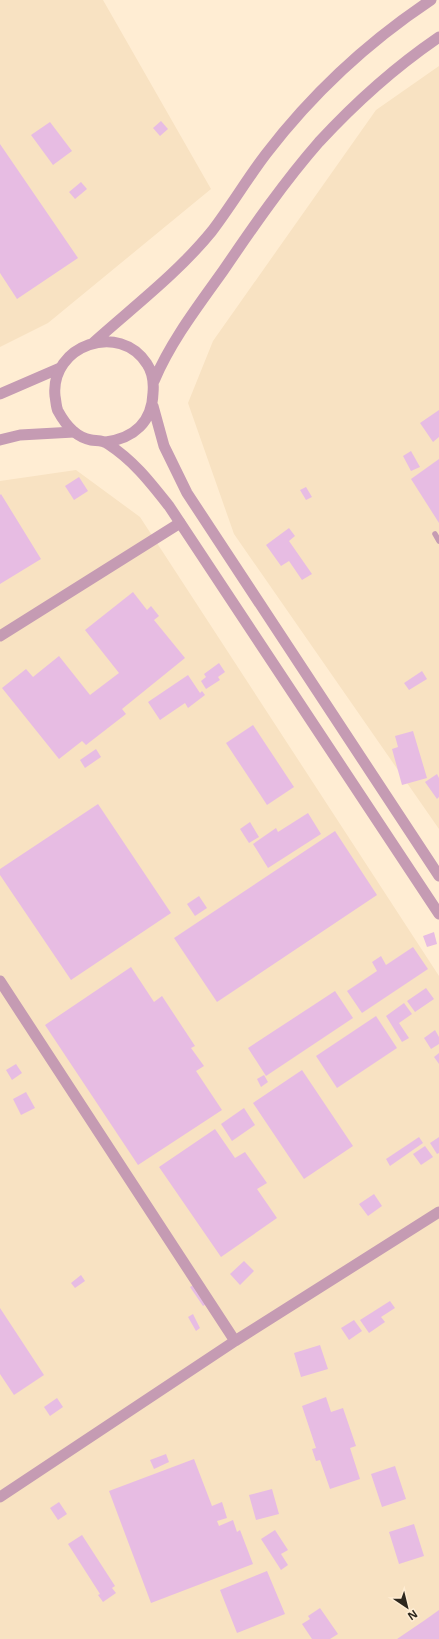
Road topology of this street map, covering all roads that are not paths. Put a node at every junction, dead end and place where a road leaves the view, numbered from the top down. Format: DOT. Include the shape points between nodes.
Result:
graph roads {
  1 [pos="431,0"];
  2 [pos="439,36"];
  3 [pos="94,343"];
  4 [pos="60,368"];
  5 [pos="154,381"];
  6 [pos="0,394"];
  7 [pos="153,406"];
  8 [pos="74,432"];
  9 [pos="0,440"];
  10 [pos="106,442"];
  11 [pos="180,522"];
  12 [pos="435,534"];
  13 [pos="439,541"];
  14 [pos="0,636"];
  15 [pos="439,876"];
  16 [pos="439,914"];
  17 [pos="0,981"];
  18 [pos="439,1212"];
  19 [pos="235,1342"];
  20 [pos="0,1497"];
  1 -- 3 [label="street" via="402,19 326,85 266,154 211,231 181,264"];
  2 -- 5 [label="street" via="382,80 319,142 184,326 165,356"];
  3 -- 4 [label="street" via="74,352"];
  3 -- 5 [label="street" via="100,341 123,345 147,364"];
  4 -- 6 [label="street"];
  4 -- 8 [label="street" via="54,386 57,409"];
  5 -- 7 [label="street"];
  7 -- 10 [label="street" via="147,418 135,431 118,440"];
  7 -- 15 [label="street" via="164,446 187,493"];
  8 -- 9 [label="street" via="20,435"];
  8 -- 10 [label="street" via="89,440"];
  10 -- 11 [label="street" via="134,463"];
  11 -- 14 [label="street"];
  11 -- 16 [label="street"];
  12 -- 13 [label="lane"];
  17 -- 19 [label="street"];
  18 -- 19 [label="street"];
  19 -- 20 [label="street"];
}
